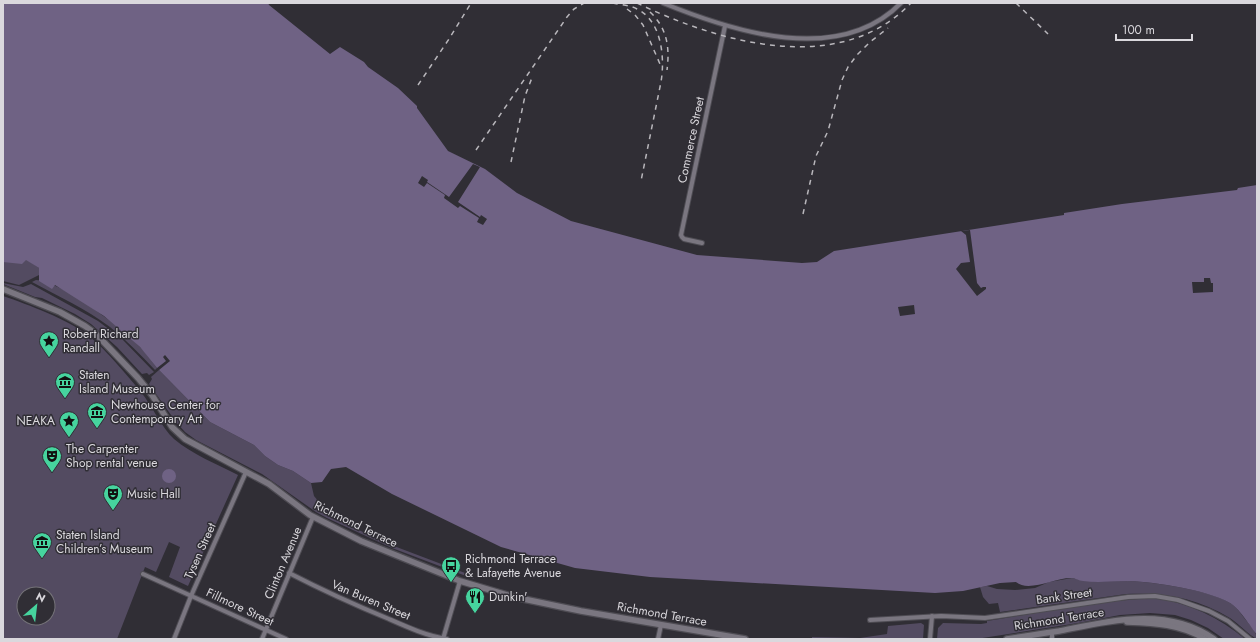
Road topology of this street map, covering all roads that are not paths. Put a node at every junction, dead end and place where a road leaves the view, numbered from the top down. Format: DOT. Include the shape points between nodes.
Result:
graph roads {
  1 [pos="664,3"];
  2 [pos="901,3"];
  3 [pos="725,26"];
  4 [pos="702,243"];
  5 [pos="3,289"];
  6 [pos="246,472"];
  7 [pos="313,517"];
  8 [pos="289,573"];
  9 [pos="143,574"];
  10 [pos="460,581"];
  11 [pos="191,596"];
  12 [pos="932,616"];
  13 [pos="870,620"];
  14 [pos="1114,622"];
  15 [pos="661,625"];
  16 [pos="265,630"];
  17 [pos="1052,632"];
  18 [pos="174,639"];
  19 [pos="262,639"];
  20 [pos="286,639"];
  21 [pos="444,639"];
  22 [pos="447,639"];
  23 [pos="658,639"];
  24 [pos="745,639"];
  25 [pos="930,639"];
  26 [pos="1007,639"];
  27 [pos="1052,639"];
  28 [pos="1205,639"];
  29 [pos="1214,639"];
  30 [pos="1250,639"];
  1 -- 3 [label="street"];
  2 -- 3 [label="street" via="875,23 832,37 797,38"];
  3 -- 4 [label="street, Commerce Street" via="681,235 684,239"];
  5 -- 6 [label="main road, Richmond Terrace" via="54,310 91,330 145,387 177,432 192,444"];
  6 -- 7 [label="main road, Richmond Terrace" via="272,487"];
  6 -- 11 [label="street, Tysen Street"];
  7 -- 8 [label="street, Clinton Avenue"];
  7 -- 10 [label="main road, Richmond Terrace" via="378,549"];
  8 -- 16 [label="street, Clinton Avenue"];
  8 -- 21 [label="street, Van Buren Street" via="338,598"];
  9 -- 11 [label="street, Fillmore Street"];
  10 -- 15 [label="main road, Richmond Terrace" via="518,598"];
  10 -- 21 [label="street"];
  11 -- 16 [label="street, Fillmore Street"];
  11 -- 18 [label="street, Tysen Street"];
  12 -- 13 [label="street, Bank Street"];
  12 -- 25 [label="street"];
  12 -- 30 [label="street, Bank Street" via="985,618 1128,597 1155,596 1178,600 1209,611 1228,621"];
  14 -- 17 [label="main road, Richmond Terrace"];
  14 -- 28 [label="main road, Richmond Terrace" via="1169,625 1188,630"];
  14 -- 29 [label="main road, Richmond Terrace" via="1142,618 1171,621 1193,628"];
  15 -- 23 [label="street"];
  15 -- 24 [label="main road, Richmond Terrace"];
  16 -- 19 [label="street, Clinton Avenue"];
  16 -- 20 [label="street, Fillmore Street"];
  17 -- 26 [label="main road, Richmond Terrace"];
  17 -- 27 [label="street"];
  21 -- 22 [label="street, Van Buren Street"];
}
